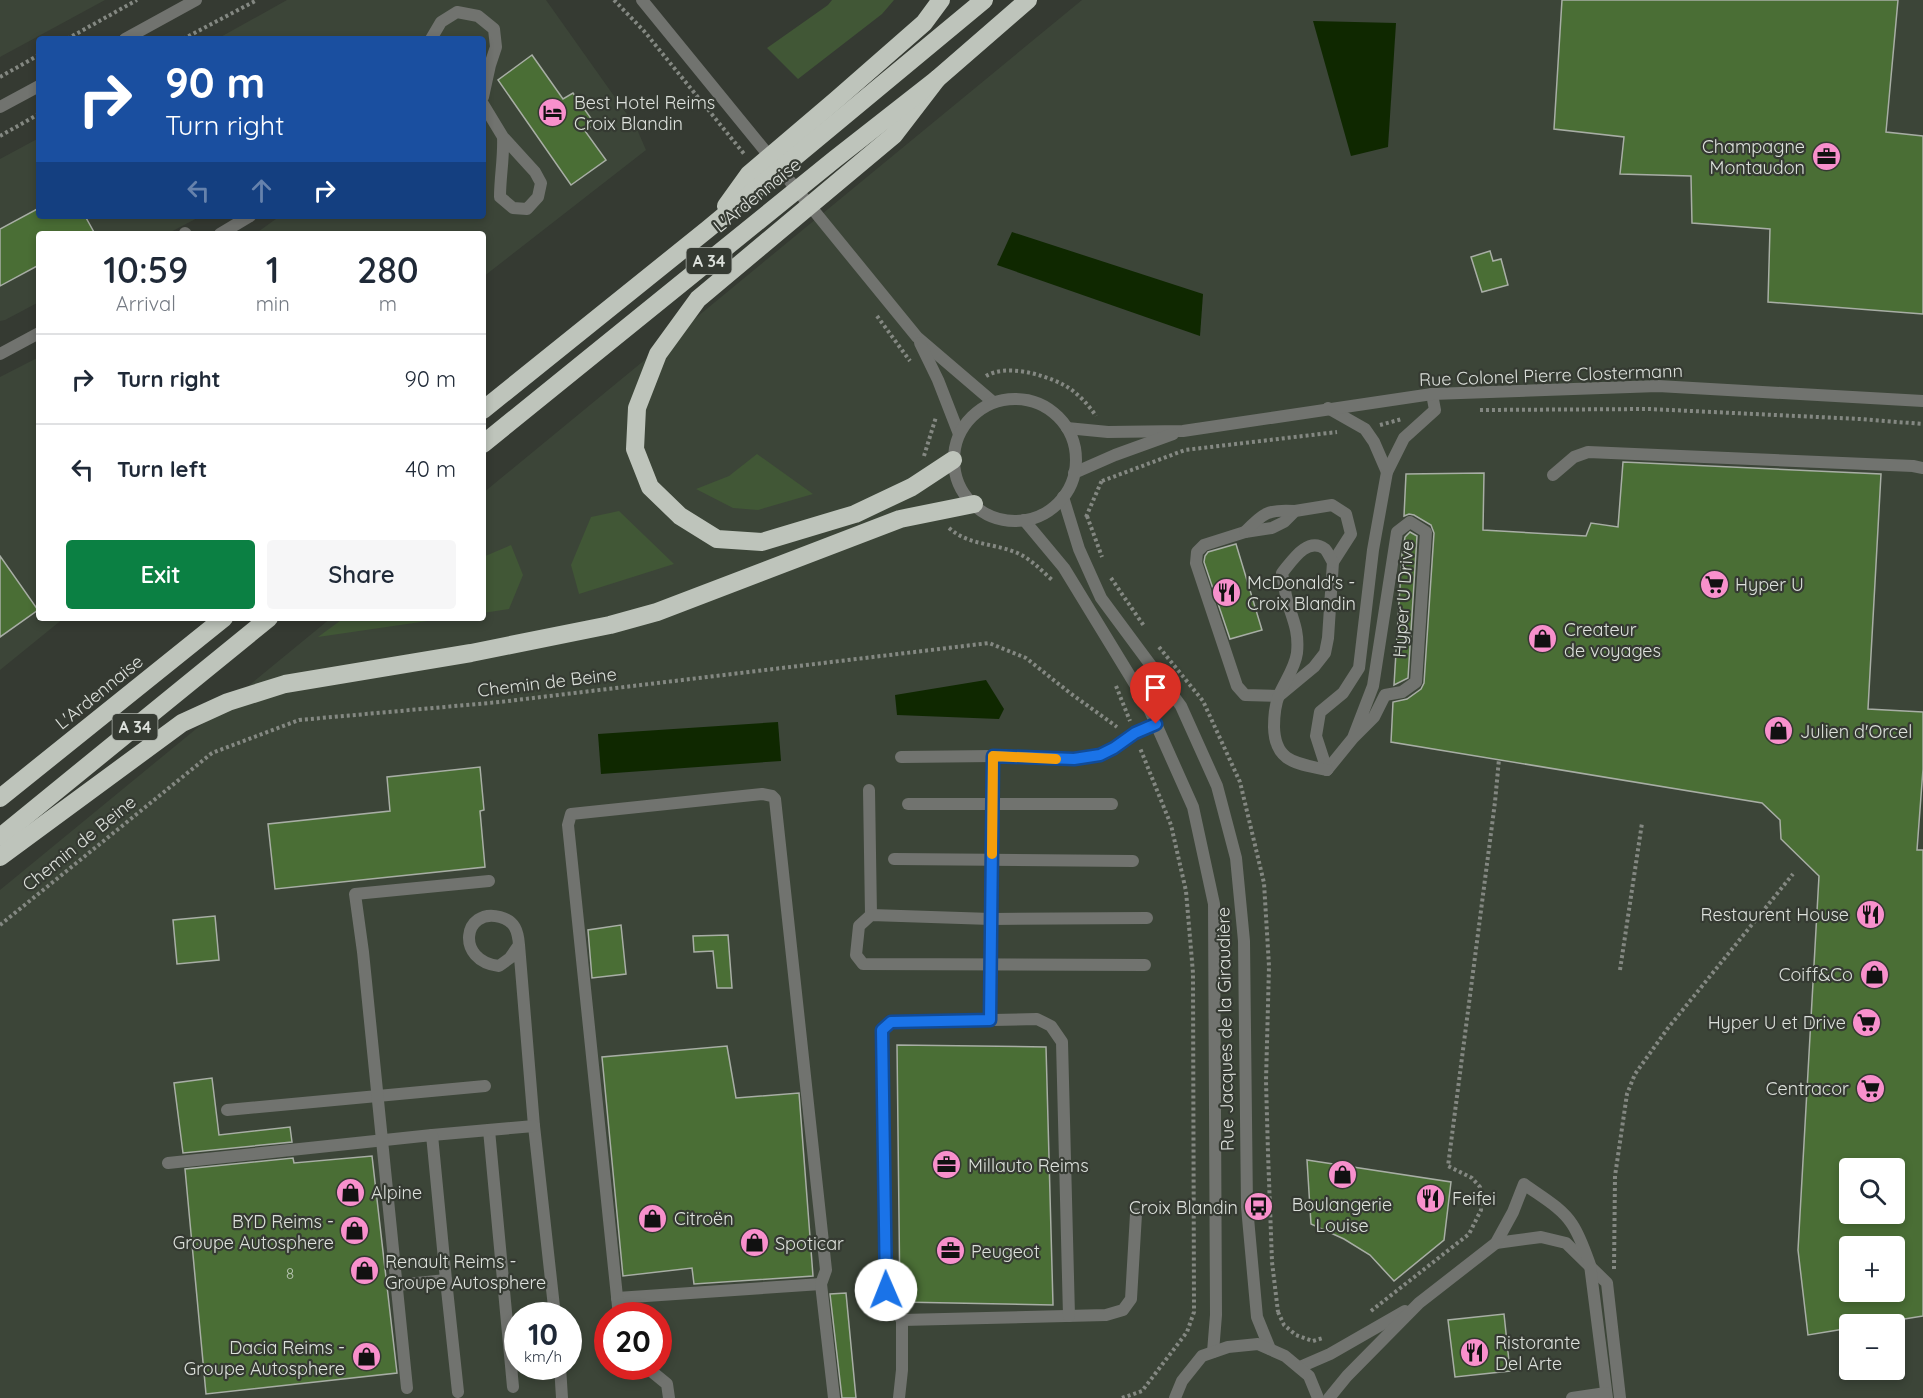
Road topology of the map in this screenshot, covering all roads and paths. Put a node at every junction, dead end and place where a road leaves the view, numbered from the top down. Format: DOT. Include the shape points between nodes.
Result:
graph roads {
  1 [pos="137,0"];
  2 [pos="196,0"];
  3 [pos="257,0"];
  4 [pos="614,0"];
  5 [pos="941,0"];
  6 [pos="984,0"];
  7 [pos="1028,0"];
  8 [pos="643,1"];
  9 [pos="72,36"];
  10 [pos="130,36"];
  11 [pos="189,36"];
  12 [pos="433,36"];
  13 [pos="36,57"];
  14 [pos="0,76"];
  15 [pos="938,79"];
  16 [pos="486,83"];
  17 [pos="36,88"];
  18 [pos="0,107"];
  19 [pos="486,109"];
  20 [pos="36,116"];
  21 [pos="716,120"];
  22 [pos="0,136"];
  23 [pos="503,137"];
  24 [pos="245,219"];
  25 [pos="708,229"];
  26 [pos="225,231"];
  27 [pos="36,335"];
  28 [pos="917,337"];
  29 [pos="0,354"];
  30 [pos="972,384"];
  31 [pos="1432,394"];
  32 [pos="1923,400"];
  33 [pos="993,402"];
  34 [pos="486,408"];
  35 [pos="1328,408"];
  36 [pos="1471,410"];
  37 [pos="1405,418"];
  38 [pos="1923,424"];
  39 [pos="1067,428"];
  40 [pos="1365,429"];
  41 [pos="1183,431"];
  42 [pos="1108,432"];
  43 [pos="959,434"];
  44 [pos="486,442"];
  45 [pos="1105,459"];
  46 [pos="953,460"];
  47 [pos="1923,468"];
  48 [pos="1387,472"];
  49 [pos="1074,473"];
  50 [pos="1553,475"];
  51 [pos="1102,481"];
  52 [pos="1063,497"];
  53 [pos="974,504"];
  54 [pos="1024,520"];
  55 [pos="1074,531"];
  56 [pos="1050,551"];
  57 [pos="1033,561"];
  58 [pos="1333,562"];
  59 [pos="220,621"];
  60 [pos="265,621"];
  61 [pos="1279,696"];
  62 [pos="1156,724"];
  63 [pos="1135,733"];
  64 [pos="1353,738"];
  65 [pos="993,756"];
  66 [pos="901,757"];
  67 [pos="1499,759"];
  68 [pos="1327,770"];
  69 [pos="869,790"];
  70 [pos="0,798"];
  71 [pos="908,804"];
  72 [pos="992,804"];
  73 [pos="1112,804"];
  74 [pos="1642,823"];
  75 [pos="0,837"];
  76 [pos="0,857"];
  77 [pos="894,860"];
  78 [pos="992,860"];
  79 [pos="1133,861"];
  80 [pos="1793,874"];
  81 [pos="489,881"];
  82 [pos="871,915"];
  83 [pos="1147,918"];
  84 [pos="991,919"];
  85 [pos="0,925"];
  86 [pos="519,945"];
  87 [pos="991,965"];
  88 [pos="1145,965"];
  89 [pos="1620,970"];
  90 [pos="990,1020"];
  91 [pos="485,1086"];
  92 [pos="377,1095"];
  93 [pos="227,1110"];
  94 [pos="534,1126"];
  95 [pos="489,1130"];
  96 [pos="432,1135"];
  97 [pos="382,1140"];
  98 [pos="168,1163"];
  99 [pos="1136,1214"];
  100 [pos="1496,1243"];
  101 [pos="1590,1265"];
  102 [pos="446,1280"];
  103 [pos="1615,1280"];
  104 [pos="821,1284"];
  105 [pos="397,1285"];
  106 [pos="617,1298"];
  107 [pos="553,1302"];
  108 [pos="617,1302"];
  109 [pos="1419,1303"];
  110 [pos="1194,1311"];
  111 [pos="1368,1313"];
  112 [pos="1216,1315"];
  113 [pos="1069,1316"];
  114 [pos="1257,1317"];
  115 [pos="902,1320"];
  116 [pos="1332,1335"];
  117 [pos="1324,1338"];
  118 [pos="1270,1350"];
  119 [pos="1213,1352"];
  120 [pos="1330,1354"];
  121 [pos="1300,1367"];
  122 [pos="561,1380"];
  123 [pos="662,1380"];
  124 [pos="513,1387"];
  125 [pos="407,1388"];
  126 [pos="1142,1391"];
  127 [pos="459,1392"];
  128 [pos="1176,1395"];
  129 [pos="1607,1395"];
  130 [pos="562,1398"];
  131 [pos="669,1398"];
  132 [pos="834,1398"];
  133 [pos="899,1398"];
  134 [pos="1143,1398"];
  135 [pos="1166,1398"];
  136 [pos="1318,1398"];
  137 [pos="1329,1398"];
  138 [pos="1572,1398"];
  139 [pos="1620,1398"];
  1 -- 9 [label="path"];
  2 -- 10 [label="street"];
  3 -- 11 [label="path"];
  4 -- 21 [label="path"];
  5 -- 25 [label="highway" via="924,23 749,174"];
  6 -- 25 [label="highway, L'Ardennaise / A 34"];
  7 -- 15 [label="highway, L'Ardennaise / A 34"];
  8 -- 28 [label="street"];
  12 -- 16 [label="street" via="441,22 457,12 478,16 494,29 496,47"];
  13 -- 14 [label="path"];
  15 -- 44 [label="highway, L'Ardennaise / A 34"];
  15 -- 46 [label="highway" via="894,135 698,299 658,354 637,408 635,449 650,487 680,516 717,538 762,542 855,514 912,487"];
  17 -- 18 [label="street"];
  19 -- 23 [label="street"];
  20 -- 22 [label="path"];
  23 -- 23 [label="street" via="500,197 513,208 527,209 538,196 541,183"];
  24 -- 26 [label="street"];
  25 -- 34 [label="highway, L'Ardennaise / A 34"];
  27 -- 29 [label="street"];
  28 -- 30 [label="street"];
  28 -- 43 [label="street"];
  30 -- 33 [label="street"];
  30 -- 42 [label="path" via="989,373 1010,369 1064,384 1087,404"];
  31 -- 32 [label="street, Rue Colonel Pierre Clostermann" via="1658,386"];
  31 -- 35 [label="street, Rue Colonel Pierre Clostermann"];
  31 -- 48 [label="street" via="1435,410 1404,438"];
  33 -- 39 [label="street" via="1016,397 1040,404 1061,418"];
  33 -- 43 [label="street" via="971,414"];
  35 -- 40 [label="street"];
  35 -- 41 [label="street, Rue Colonel Pierre Clostermann"];
  36 -- 38 [label="path" via="1649,408"];
  37 -- 40 [label="path"];
  39 -- 42 [label="street, Rue Colonel Pierre Clostermann"];
  39 -- 49 [label="street" via="1077,461"];
  40 -- 48 [label="street"];
  40 -- 51 [label="path" via="1185,450"];
  41 -- 42 [label="street, Rue Colonel Pierre Clostermann"];
  41 -- 45 [label="street, Rue Colonel Pierre Clostermann"];
  43 -- 46 [label="street"];
  45 -- 49 [label="street, Rue Colonel Pierre Clostermann"];
  45 -- 51 [label="path"];
  46 -- 53 [label="street" via="957,482"];
  47 -- 50 [label="street" via="1588,452 1574,457"];
  48 -- 68 [label="street" via="1359,668 1343,693 1320,712 1317,736"];
  49 -- 52 [label="street"];
  51 -- 55 [label="path" via="1087,516"];
  52 -- 54 [label="street" via="1056,508"];
  52 -- 55 [label="street, Rue Jacques de la Giraudière"];
  53 -- 54 [label="street" via="990,516 1013,522"];
  53 -- 76 [label="highway" via="900,519 657,612 610,626 285,684 228,702 182,723"];
  54 -- 56 [label="street, Rue Jacques de la Giraudière"];
  55 -- 114 [label="street, Rue Jacques de la Giraudière" via="1101,598 1181,706 1217,786 1236,858 1244,941 1246,1207"];
  56 -- 57 [label="path"];
  56 -- 62 [label="street, Rue Jacques de la Giraudière" via="1064,568"];
  58 -- 61 [label="street" via="1325,653"];
  58 -- 61 [label="street" via="1325,550 1313,546 1300,551 1282,573 1297,627 1297,652"];
  58 -- 61 [label="street" via="1352,534 1346,514 1332,505 1295,511 1272,528 1204,545 1197,552 1196,563 1237,686 1245,695"];
  59 -- 70 [label="highway, L'Ardennaise / A 34"];
  60 -- 75 [label="highway, A 34"];
  61 -- 68 [label="street" via="1274,718 1275,742 1283,756"];
  62 -- 63 [label="street"];
  62 -- 112 [label="street, Rue Jacques de la Giraudière" via="1193,807 1214,904"];
  63 -- 65 [label="street" via="1100,755 1074,759"];
  63 -- 85 [label="path, Chemin de Beine" via="1116,726 1026,658 990,643 500,702 299,720 212,753"];
  64 -- 64 [label="street, Hyper U Drive" via="1374,717 1385,695 1402,692 1416,682 1426,532 1410,522 1397,532 1373,686"];
  64 -- 68 [label="street"];
  65 -- 66 [label="street"];
  65 -- 72 [label="street"];
  67 -- 111 [label="path" via="1448,1166 1472,1178 1480,1187 1481,1210 1469,1234"];
  69 -- 82 [label="street"];
  71 -- 72 [label="street"];
  72 -- 73 [label="street"];
  72 -- 78 [label="street"];
  74 -- 89 [label="path"];
  77 -- 78 [label="street"];
  78 -- 79 [label="street"];
  78 -- 84 [label="street"];
  80 -- 103 [label="path" via="1635,1074 1627,1094 1616,1176"];
  81 -- 92 [label="street" via="355,894"];
  82 -- 84 [label="street"];
  82 -- 87 [label="street" via="859,926 856,955 863,964"];
  83 -- 84 [label="street"];
  84 -- 87 [label="street"];
  86 -- 86 [label="street" via="518,931 506,919 492,915 480,917 468,938 474,955 488,965 499,966"];
  86 -- 94 [label="street"];
  87 -- 88 [label="street"];
  87 -- 90 [label="street"];
  90 -- 113 [label="street" via="1037,1019 1052,1026 1062,1042"];
  90 -- 115 [label="street" via="891,1022 882,1030 886,1290"];
  91 -- 92 [label="street"];
  92 -- 93 [label="street"];
  92 -- 97 [label="street"];
  94 -- 95 [label="street"];
  94 -- 107 [label="street"];
  95 -- 96 [label="street"];
  95 -- 124 [label="street"];
  96 -- 97 [label="street"];
  96 -- 102 [label="street"];
  97 -- 98 [label="street"];
  97 -- 105 [label="street"];
  99 -- 113 [label="street" via="1131,1299 1124,1310 1106,1315"];
  100 -- 101 [label="street" via="1541,1237 1566,1243"];
  100 -- 101 [label="street" via="1524,1184 1560,1210 1572,1224"];
  100 -- 109 [label="street"];
  101 -- 129 [label="street"];
  101 -- 139 [label="street" via="1607,1283"];
  102 -- 105 [label="street"];
  102 -- 127 [label="street"];
  104 -- 106 [label="street"];
  104 -- 106 [label="street" via="826,1270 775,799 762,794 572,814 568,825"];
  104 -- 132 [label="street"];
  105 -- 125 [label="street"];
  106 -- 108 [label="street"];
  109 -- 120 [label="street"];
  109 -- 137 [label="street"];
  110 -- 112 [label="path"];
  112 -- 119 [label="street, Rue Jacques de la Giraudière"];
  113 -- 115 [label="street"];
  114 -- 117 [label="path" via="1278,1312 1296,1335 1313,1341"];
  114 -- 118 [label="street, Rue Jacques de la Giraudière"];
  115 -- 133 [label="street"];
  116 -- 117 [label="path"];
  117 -- 120 [label="path"];
  118 -- 119 [label="street" via="1258,1344"];
  118 -- 121 [label="street"];
  119 -- 128 [label="street" via="1202,1356"];
  120 -- 121 [label="street"];
  121 -- 136 [label="street" via="1309,1376"];
  122 -- 130 [label="street"];
  123 -- 131 [label="street" via="667,1384"];
  126 -- 134 [label="path"];
  128 -- 135 [label="street"];
  129 -- 138 [label="street"];
}
